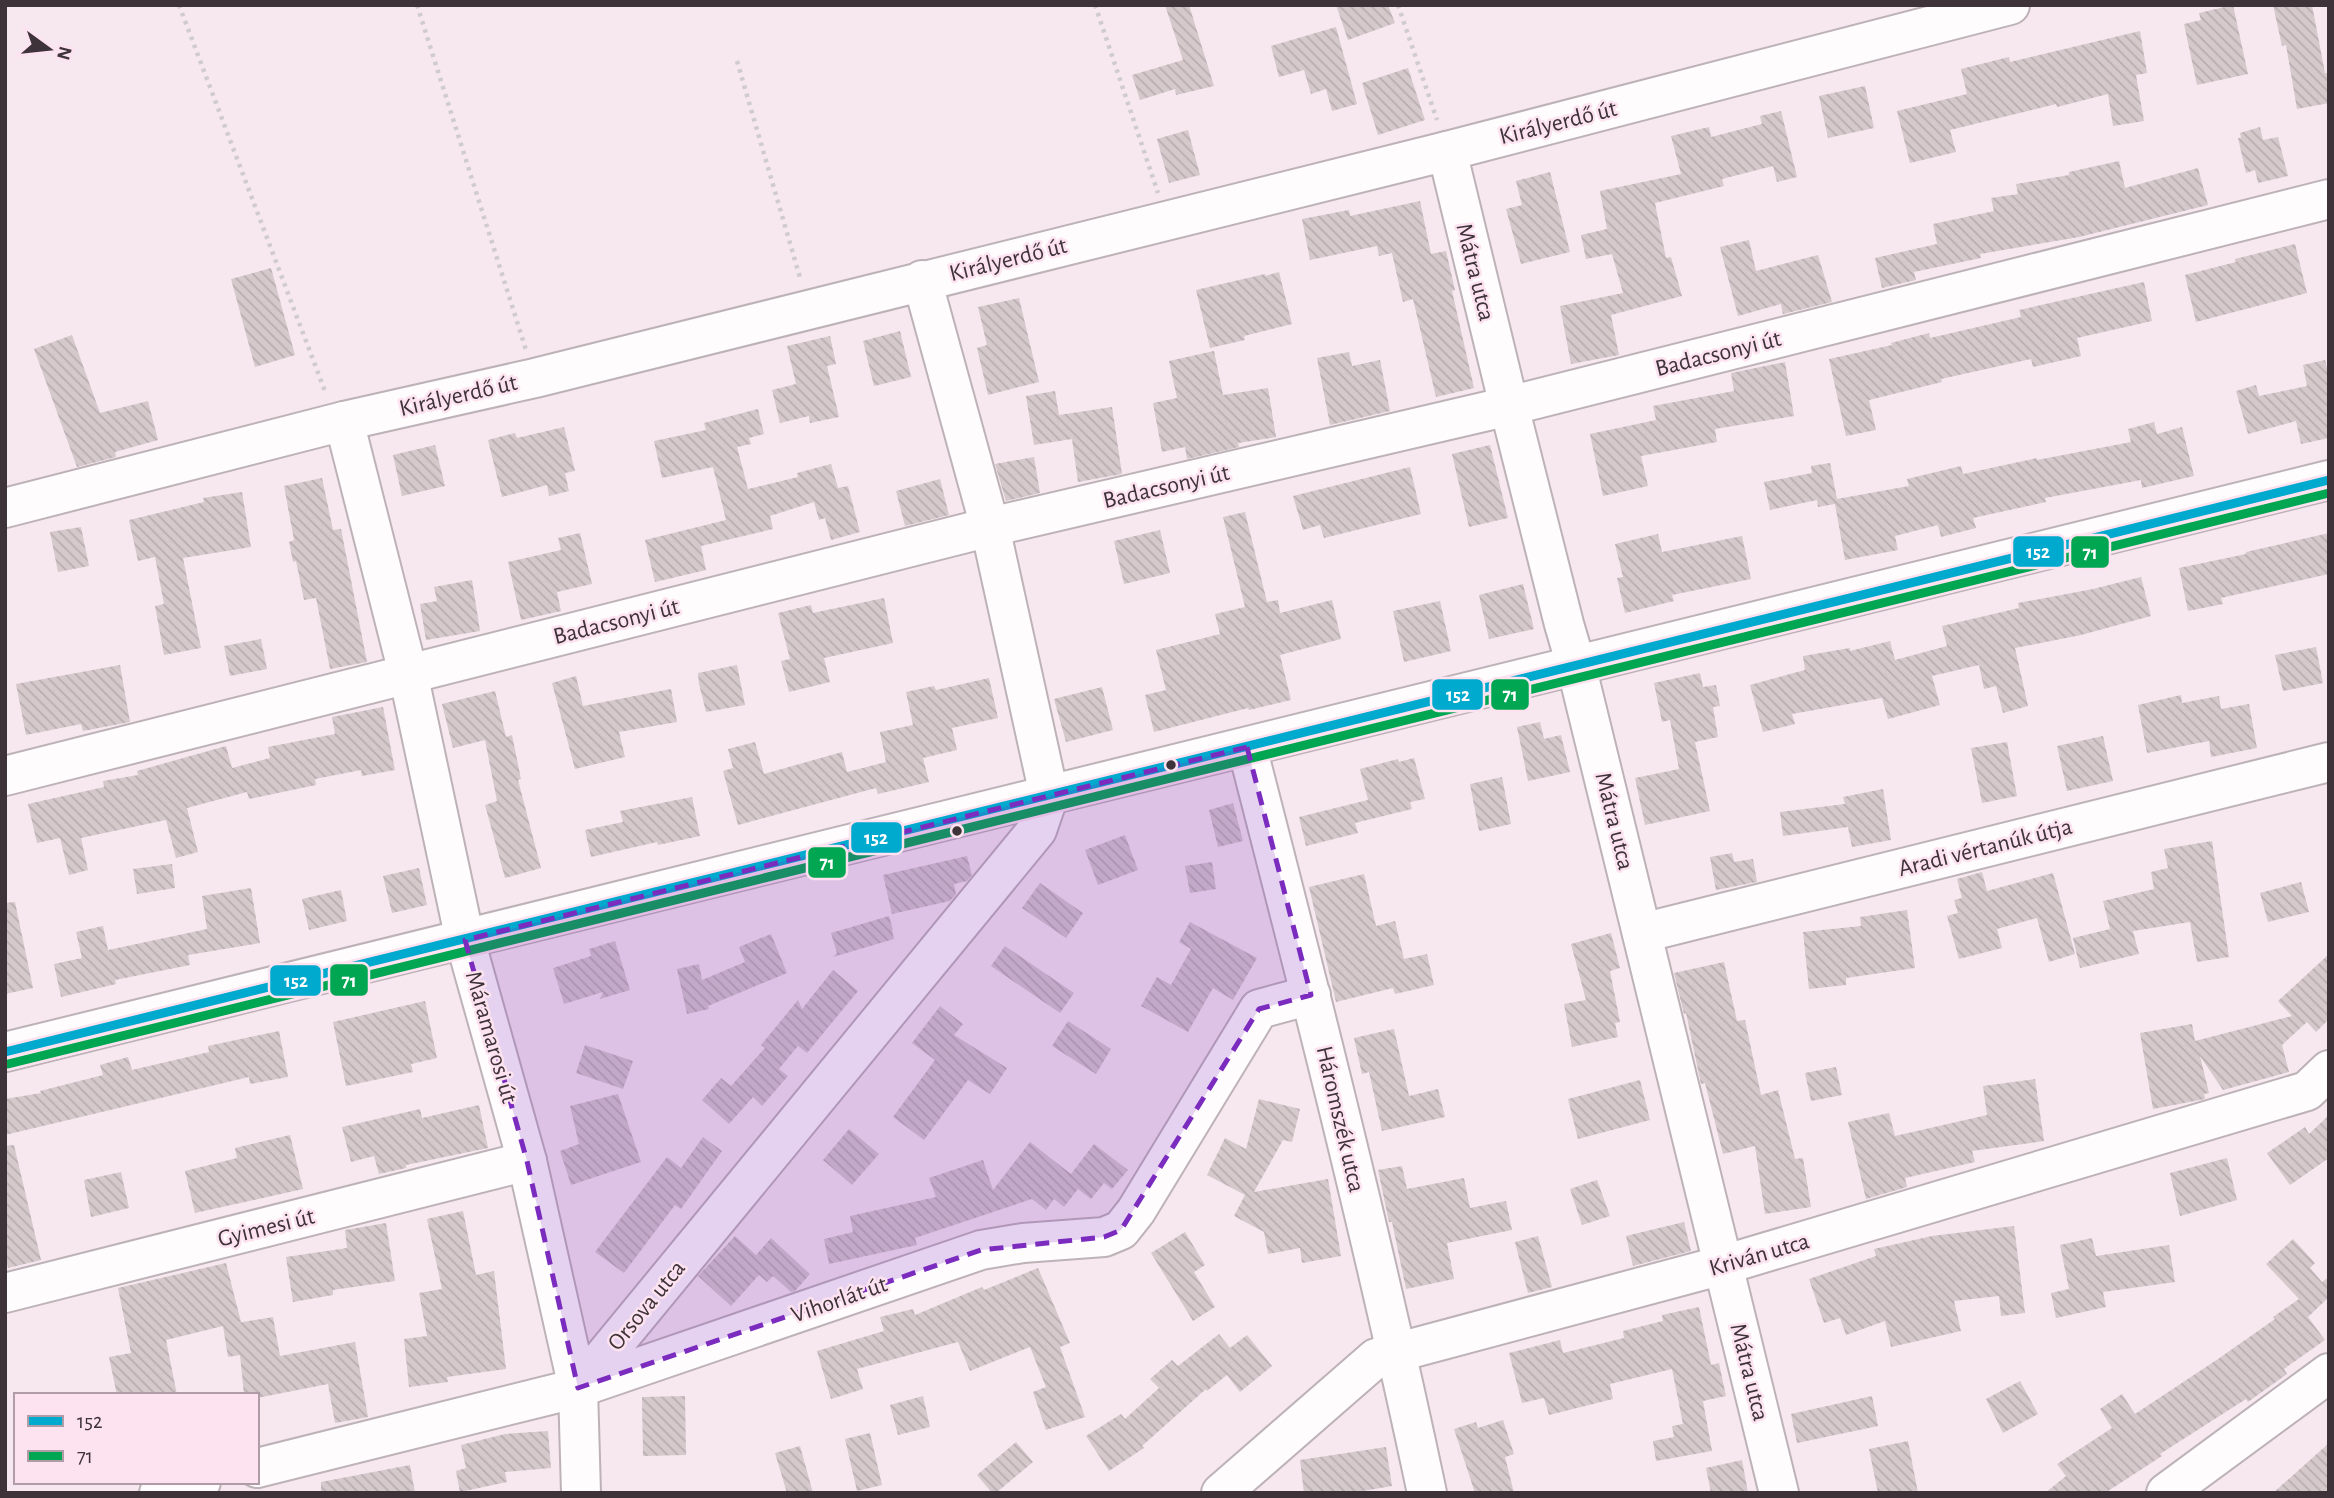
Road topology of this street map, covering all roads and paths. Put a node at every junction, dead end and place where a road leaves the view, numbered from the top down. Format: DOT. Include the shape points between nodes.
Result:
graph roads {
  1 [pos="179,5"];
  2 [pos="417,5"];
  3 [pos="1095,5"];
  4 [pos="1398,5"];
  5 [pos="2010,5"];
  6 [pos="737,61"];
  7 [pos="1447,151"];
  8 [pos="2329,199"];
  9 [pos="1166,220"];
  10 [pos="922,280"];
  11 [pos="809,309"];
  12 [pos="535,378"];
  13 [pos="1509,406"];
  14 [pos="344,421"];
  15 [pos="2329,480"];
  16 [pos="5,508"];
  17 [pos="990,527"];
  18 [pos="1576,665"];
  19 [pos="408,673"];
  20 [pos="1247,747"];
  21 [pos="2329,762"];
  22 [pos="5,776"];
  23 [pos="1049,795"];
  24 [pos="1642,933"];
  25 [pos="465,940"];
  26 [pos="1311,995"];
  27 [pos="5,1052"];
  28 [pos="2329,1070"];
  29 [pos="527,1161"];
  30 [pos="1723,1265"];
  31 [pos="5,1293"];
  32 [pos="1397,1351"];
  33 [pos="2329,1373"];
  34 [pos="578,1388"];
  35 [pos="259,1468"];
  36 [pos="193,1484"];
  37 [pos="159,1493"];
  38 [pos="581,1493"];
  39 [pos="1220,1493"];
  40 [pos="1427,1493"];
  41 [pos="1779,1493"];
  42 [pos="2166,1493"];
  1 -- 14 [label="path" via="322,389"];
  2 -- 12 [label="path"];
  3 -- 9 [label="path"];
  4 -- 7 [label="path"];
  5 -- 7 [label="street, Királyerdő út"];
  6 -- 11 [label="path"];
  7 -- 9 [label="street, Királyerdő út"];
  7 -- 13 [label="street, Mátra utca"];
  8 -- 13 [label="street, Badacsonyi út"];
  9 -- 10 [label="street, Királyerdő út"];
  10 -- 11 [label="street, Királyerdő út"];
  10 -- 17 [label="street"];
  11 -- 12 [label="street, Királyerdő út"];
  12 -- 14 [label="street, Királyerdő út"];
  13 -- 17 [label="street, Badacsonyi út"];
  13 -- 18 [label="street, Mátra utca"];
  14 -- 16 [label="street, Királyerdő út"];
  14 -- 19 [label="street, Máramarosi út"];
  15 -- 18 [label="street"];
  17 -- 19 [label="street, Badacsonyi út"];
  17 -- 23 [label="street"];
  18 -- 20 [label="street"];
  18 -- 24 [label="street, Mátra utca"];
  19 -- 22 [label="street, Badacsonyi út"];
  19 -- 25 [label="street, Máramarosi út"];
  20 -- 23 [label="street"];
  20 -- 26 [label="street, Háromszék utca"];
  21 -- 24 [label="street, Aradi vértanúk útja"];
  23 -- 25 [label="street"];
  23 -- 34 [label="street, Orsova utca" via="1037,830"];
  24 -- 30 [label="street, Mátra utca"];
  25 -- 27 [label="street"];
  25 -- 29 [label="street, Máramarosi út"];
  26 -- 32 [label="street, Háromszék utca"];
  26 -- 34 [label="street, Vihorlát út" via="1259,1009 1121,1230 1104,1237 981,1250"];
  28 -- 30 [label="street, Kriván utca" via="2307,1091"];
  29 -- 31 [label="street, Gyimesi út"];
  29 -- 34 [label="street, Máramarosi út"];
  30 -- 32 [label="street, Kriván utca"];
  30 -- 41 [label="street, Mátra utca"];
  32 -- 39 [label="street, Kriván utca" via="1376,1358"];
  32 -- 40 [label="street, Háromszék utca"];
  33 -- 42 [label="street"];
  34 -- 35 [label="street, Vihorlát út"];
  34 -- 38 [label="street, Máramarosi út"];
  36 -- 37 [label="street"];
}
